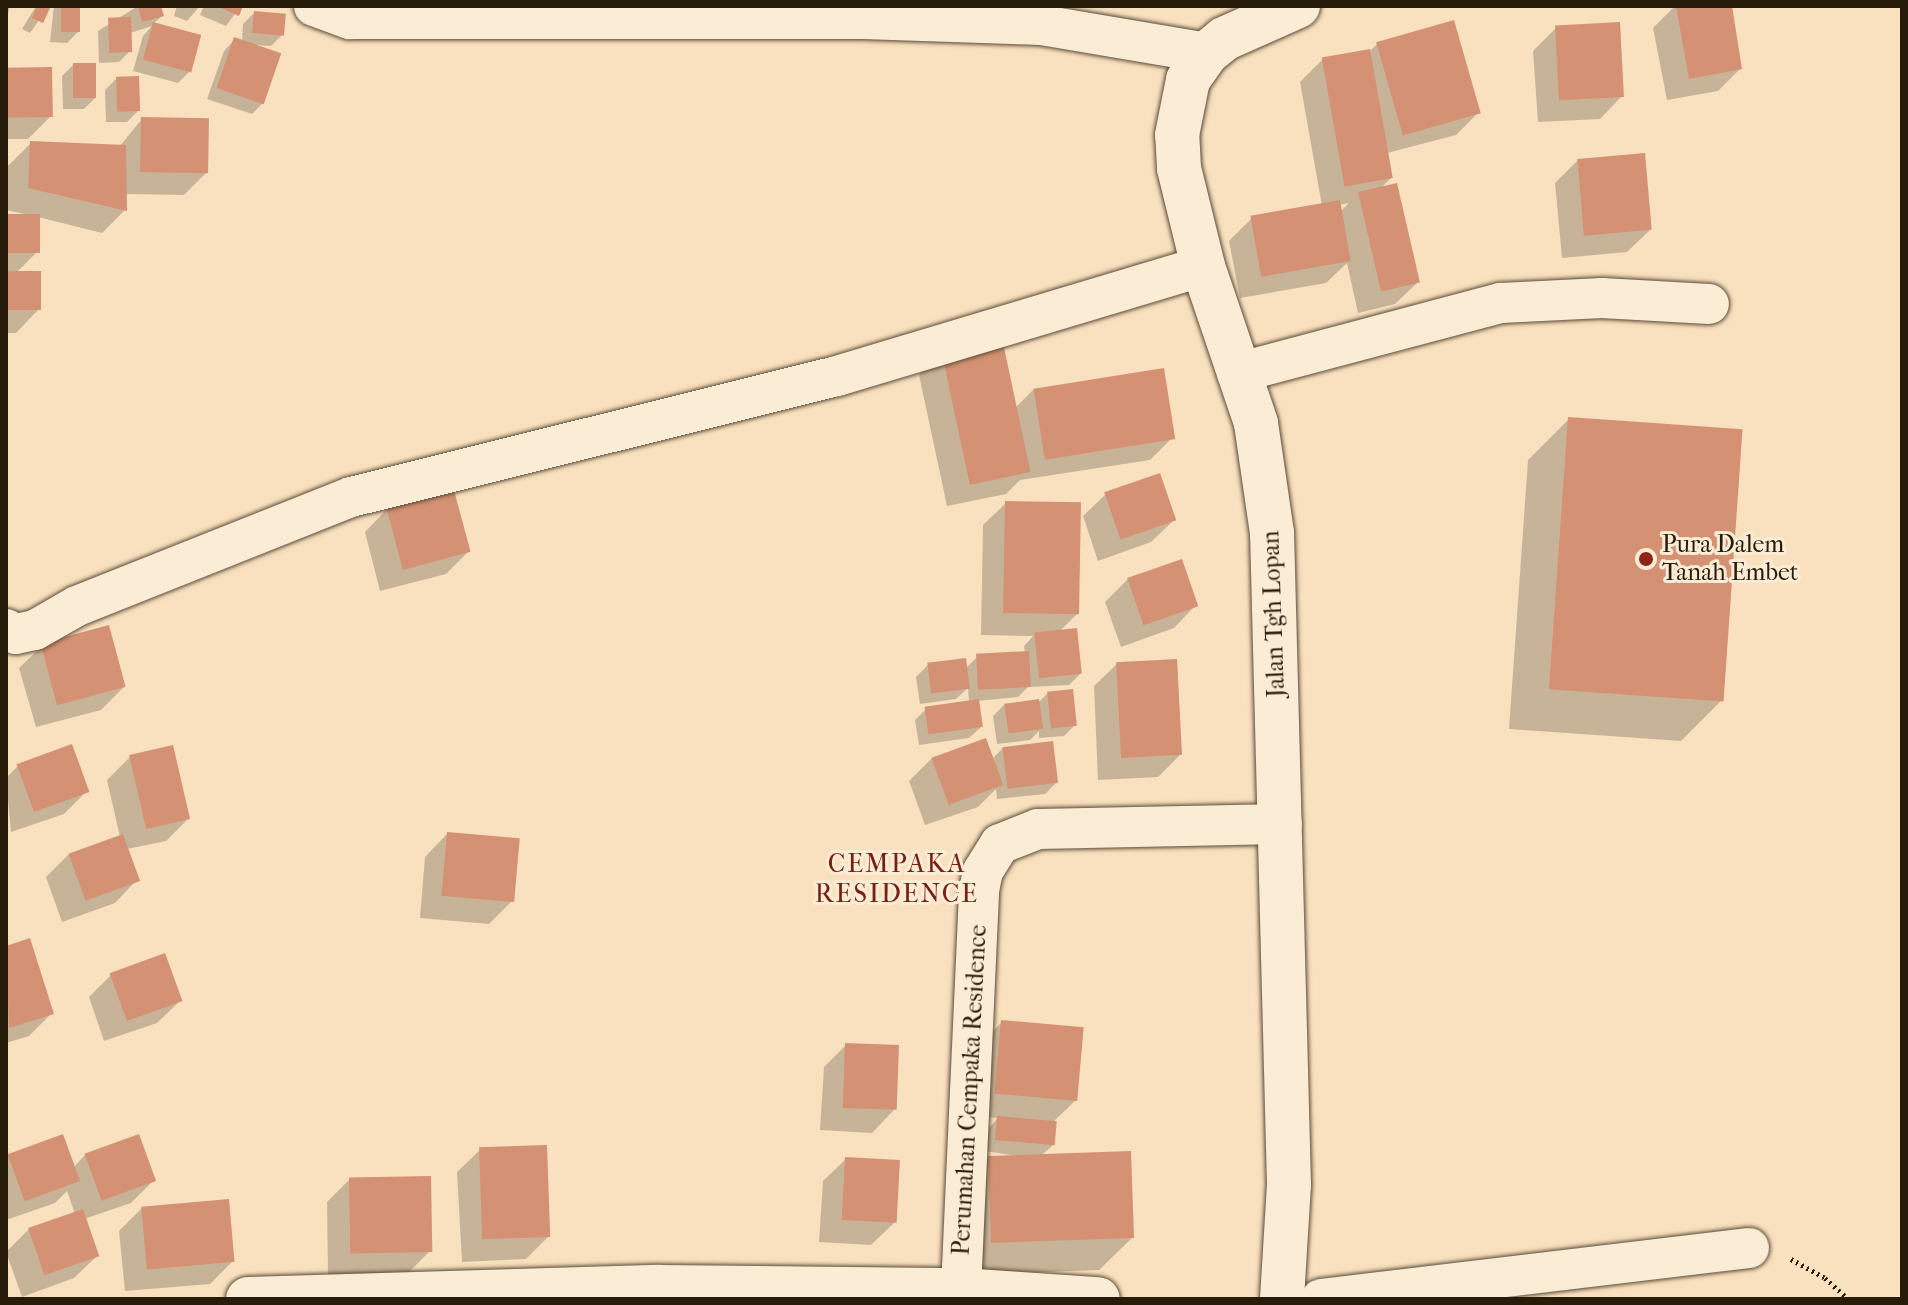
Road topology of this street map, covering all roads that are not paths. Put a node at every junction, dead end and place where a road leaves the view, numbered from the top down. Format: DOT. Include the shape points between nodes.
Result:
graph roads {
  1 [pos="314,6"];
  2 [pos="1298,6"];
  3 [pos="403,12"];
  4 [pos="1207,53"];
  5 [pos="1203,266"];
  6 [pos="1709,304"];
  7 [pos="1237,373"];
  8 [pos="6,629"];
  9 [pos="1282,824"];
  10 [pos="1749,1248"];
  11 [pos="961,1290"];
  12 [pos="248,1299"];
  13 [pos="1098,1299"];
  14 [pos="1282,1299"];
  15 [pos="1321,1299"];
  1 -- 3 [label="street" via="350,19"];
  2 -- 4 [label="street, Jalan Tgh Lopan" via="1224,39"];
  3 -- 4 [label="street" via="1042,25"];
  4 -- 5 [label="street, Jalan Tgh Lopan" via="1188,80 1177,135 1179,168"];
  5 -- 7 [label="street, Jalan Tgh Lopan"];
  5 -- 8 [label="street" via="837,376 351,497 77,606 35,630 16,634"];
  6 -- 7 [label="street" via="1602,298 1501,303"];
  7 -- 9 [label="street, Jalan Tgh Lopan" via="1256,423 1272,533"];
  9 -- 11 [label="street, Perumahan Cempaka Residence" via="1038,829 1000,844 983,871 979,891"];
  9 -- 14 [label="street, Jalan Tgh Lopan" via="1289,1185"];
  10 -- 15 [label="street"];
  11 -- 12 [label="street" via="477,1288"];
  11 -- 13 [label="street"];
}
